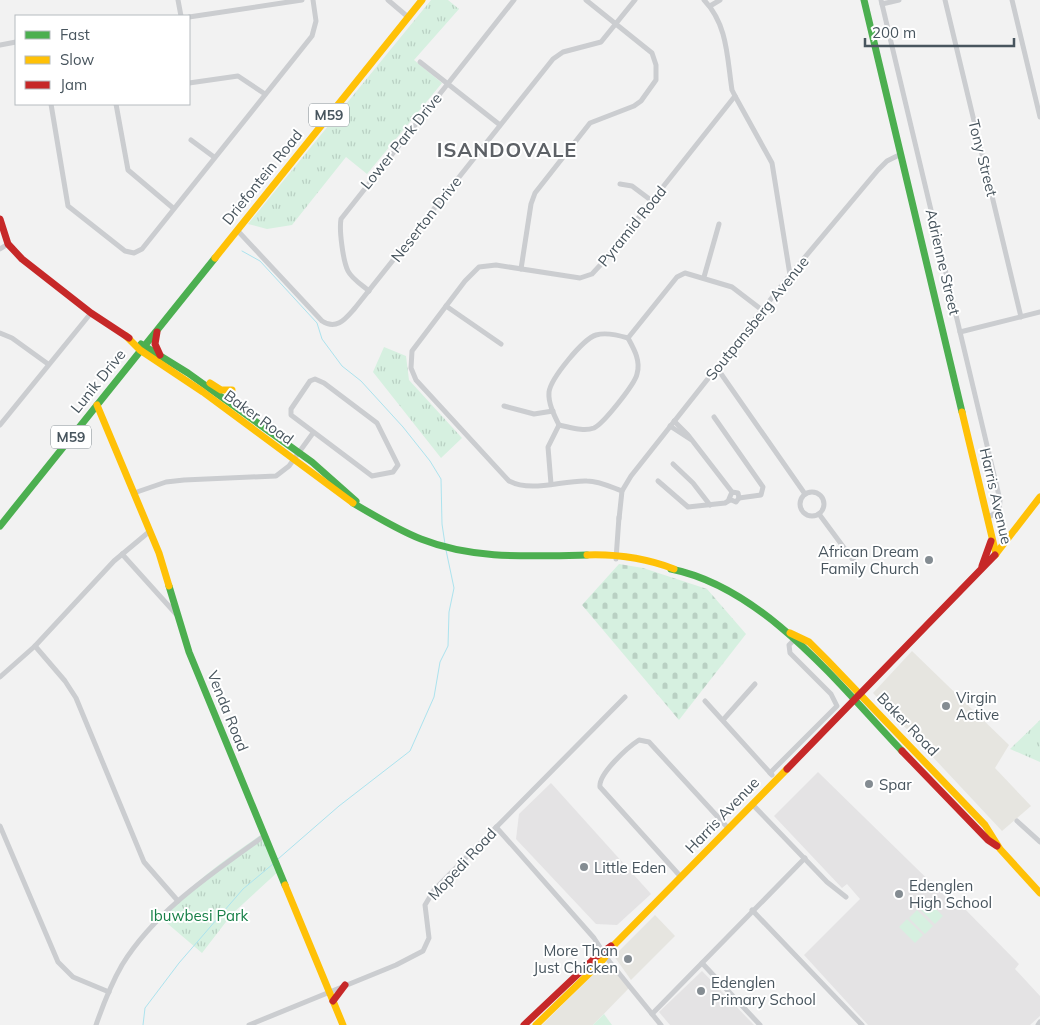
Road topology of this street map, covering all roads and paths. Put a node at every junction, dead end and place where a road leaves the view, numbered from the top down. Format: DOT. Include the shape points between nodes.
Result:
graph roads {
  1 [pos="178,0"];
  2 [pos="302,0"];
  3 [pos="313,0"];
  4 [pos="388,0"];
  5 [pos="422,0"];
  6 [pos="514,0"];
  7 [pos="586,0"];
  8 [pos="635,0"];
  9 [pos="704,0"];
  10 [pos="720,0"];
  11 [pos="864,0"];
  12 [pos="899,0"];
  13 [pos="945,0"];
  14 [pos="1012,0"];
  15 [pos="881,2"];
  16 [pos="710,6"];
  17 [pos="181,15"];
  18 [pos="190,17"];
  19 [pos="408,17"];
  20 [pos="616,24"];
  21 [pos="15,42"];
  22 [pos="0,45"];
  23 [pos="420,62"];
  24 [pos="190,83"];
  25 [pos="447,84"];
  26 [pos="265,94"];
  27 [pos="735,96"];
  28 [pos="51,105"];
  29 [pos="116,105"];
  30 [pos="1040,117"];
  31 [pos="500,126"];
  32 [pos="191,140"];
  33 [pos="901,154"];
  34 [pos="214,157"];
  35 [pos="620,184"];
  36 [pos="652,201"];
  37 [pos="174,208"];
  38 [pos="0,219"];
  39 [pos="719,224"];
  40 [pos="237,230"];
  41 [pos="8,244"];
  42 [pos="0,249"];
  43 [pos="521,269"];
  44 [pos="790,275"];
  45 [pos="704,277"];
  46 [pos="369,291"];
  47 [pos="446,306"];
  48 [pos="762,310"];
  49 [pos="1040,312"];
  50 [pos="91,313"];
  51 [pos="1021,316"];
  52 [pos="157,330"];
  53 [pos="0,332"];
  54 [pos="960,332"];
  55 [pos="628,338"];
  56 [pos="501,344"];
  57 [pos="142,348"];
  58 [pos="160,355"];
  59 [pos="48,364"];
  60 [pos="717,368"];
  61 [pos="190,374"];
  62 [pos="232,390"];
  63 [pos="97,405"];
  64 [pos="504,406"];
  65 [pos="553,411"];
  66 [pos="714,417"];
  67 [pos="672,424"];
  68 [pos="0,425"];
  69 [pos="559,425"];
  70 [pos="314,433"];
  71 [pos="296,456"];
  72 [pos="673,464"];
  73 [pos="658,481"];
  74 [pos="551,484"];
  75 [pos="622,491"];
  76 [pos="732,492"];
  77 [pos="134,493"];
  78 [pos="805,494"];
  79 [pos="1040,497"];
  80 [pos="739,498"];
  81 [pos="730,500"];
  82 [pos="710,504"];
  83 [pos="819,514"];
  84 [pos="988,518"];
  85 [pos="0,526"];
  86 [pos="1014,529"];
  87 [pos="150,532"];
  88 [pos="991,533"];
  89 [pos="122,554"];
  90 [pos="996,554"];
  91 [pos="616,556"];
  92 [pos="856,564"];
  93 [pos="980,572"];
  94 [pos="176,614"];
  95 [pos="787,632"];
  96 [pos="794,640"];
  97 [pos="35,646"];
  98 [pos="0,676"];
  99 [pos="755,684"];
  100 [pos="857,696"];
  101 [pos="625,697"];
  102 [pos="706,701"];
  103 [pos="723,720"];
  104 [pos="770,773"];
  105 [pos="776,779"];
  106 [pos="752,804"];
  107 [pos="1017,821"];
  108 [pos="0,826"];
  109 [pos="496,827"];
  110 [pos="728,828"];
  111 [pos="264,836"];
  112 [pos="1040,842"];
  113 [pos="804,858"];
  114 [pos="681,877"];
  115 [pos="1040,893"];
  116 [pos="846,898"];
  117 [pos="178,901"];
  118 [pos="752,910"];
  119 [pos="604,954"];
  120 [pos="702,964"];
  121 [pos="345,985"];
  122 [pos="329,991"];
  123 [pos="109,992"];
  124 [pos="333,1001"];
  125 [pos="652,1014"];
  126 [pos="96,1025"];
  127 [pos="249,1025"];
  128 [pos="343,1025"];
  129 [pos="524,1025"];
  130 [pos="536,1025"];
  131 [pos="661,1025"];
  132 [pos="760,1025"];
  133 [pos="862,1025"];
  1 -- 17 [label="street"];
  2 -- 18 [label="street"];
  3 -- 26 [label="street" via="314,31"];
  4 -- 19 [label="street"];
  5 -- 19 [label="main road, Driefontein Road / M59"];
  6 -- 25 [label="street, Lower Park Drive"];
  7 -- 20 [label="street"];
  8 -- 20 [label="street, Neserton Drive"];
  9 -- 16 [label="street"];
  10 -- 16 [label="street"];
  11 -- 33 [label="main road, Harris Avenue"];
  12 -- 15 [label="street"];
  13 -- 51 [label="street, Tony Street"];
  14 -- 30 [label="street"];
  15 -- 54 [label="street, Adrienne Street"];
  16 -- 27 [label="street" via="724,33"];
  19 -- 40 [label="main road, Driefontein Road / M59"];
  20 -- 31 [label="street, Neserton Drive" via="598,43 556,56"];
  20 -- 43 [label="street" via="652,53 656,80 638,104 590,122 535,193"];
  21 -- 22 [label="street"];
  23 -- 25 [label="street"];
  24 -- 26 [label="street" via="238,76"];
  25 -- 31 [label="street"];
  25 -- 46 [label="street, Lower Park Drive" via="340,219 347,269"];
  26 -- 34 [label="street"];
  27 -- 36 [label="street, Pyramid Road"];
  27 -- 44 [label="street" via="772,163"];
  28 -- 37 [label="street" via="68,206 125,251 134,253 142,249"];
  29 -- 37 [label="street" via="128,170"];
  31 -- 46 [label="street, Neserton Drive"];
  32 -- 34 [label="street"];
  33 -- 44 [label="street, Soutpansberg Avenue" via="878,170"];
  33 -- 84 [label="main road, Harris Avenue"];
  34 -- 37 [label="street"];
  35 -- 36 [label="street" via="632,186"];
  36 -- 43 [label="street, Pyramid Road" via="589,276 580,278"];
  38 -- 41 [label="main road"];
  39 -- 45 [label="street"];
  40 -- 46 [label="street, Neserton Drive" via="322,321 334,325 344,320"];
  40 -- 52 [label="main road, Driefontein Road / M59"];
  41 -- 42 [label="street"];
  41 -- 50 [label="main road" via="22,259"];
  43 -- 47 [label="street, Pyramid Road" via="488,264 479,267"];
  44 -- 48 [label="street, Soutpansberg Avenue"];
  45 -- 48 [label="street" via="732,287"];
  45 -- 55 [label="street" via="688,273 679,275"];
  47 -- 56 [label="street"];
  47 -- 74 [label="street, Pyramid Road" via="412,351 410,362 414,378 505,478 522,486"];
  48 -- 60 [label="street, Soutpansberg Avenue"];
  49 -- 51 [label="street"];
  50 -- 57 [label="main road"];
  50 -- 59 [label="street"];
  51 -- 54 [label="street"];
  52 -- 57 [label="main road, Driefontein Road / M59"];
  52 -- 58 [label="main road" via="155,344"];
  53 -- 59 [label="street"];
  54 -- 84 [label="street, Adrienne Street" via="1000,500 999,511"];
  55 -- 65 [label="street" via="599,334 585,342 552,383 549,394"];
  55 -- 69 [label="street" via="638,366 637,376 604,420 596,427 580,429"];
  57 -- 58 [label="main road, Baker Road"];
  57 -- 63 [label="main road, Lunik Drive / M59"];
  57 -- 71 [label="main road, Baker Road"];
  58 -- 61 [label="main road, Baker Road"];
  59 -- 68 [label="street"];
  60 -- 67 [label="street, Soutpansberg Avenue"];
  60 -- 78 [label="street"];
  61 -- 62 [label="main road" via="221,390"];
  61 -- 71 [label="main road, Baker Road"];
  63 -- 77 [label="main road, Venda Road"];
  63 -- 85 [label="main road, Lunik Drive / M59"];
  64 -- 65 [label="street" via="534,414"];
  65 -- 69 [label="street"];
  66 -- 80 [label="street" via="763,487 761,495"];
  67 -- 75 [label="street, Soutpansberg Avenue"];
  67 -- 76 [label="street" via="690,439"];
  69 -- 74 [label="street" via="548,447"];
  70 -- 70 [label="street" via="290,411 310,381 316,379 377,422 397,467 389,474 372,476"];
  70 -- 71 [label="street, Baker Road"];
  71 -- 77 [label="street" via="281,474 267,478 166,482"];
  71 -- 91 [label="main road, Baker Road" via="361,507 406,533 438,545 512,557"];
  72 -- 82 [label="street"];
  73 -- 82 [label="street" via="685,506"];
  74 -- 75 [label="street, Pyramid Road" via="593,481"];
  75 -- 91 [label="street"];
  76 -- 80 [label="street" via="738,493"];
  76 -- 81 [label="street"];
  77 -- 87 [label="main road, Venda Road"];
  78 -- 83 [label="street" via="813,492 821,496 824,508"];
  78 -- 83 [label="street" via="800,504 802,511 808,516"];
  79 -- 86 [label="main road"];
  80 -- 81 [label="street" via="736,502"];
  81 -- 82 [label="street"];
  83 -- 92 [label="street"];
  84 -- 88 [label="main road, Harris Avenue"];
  86 -- 88 [label="main road" via="1002,536"];
  86 -- 90 [label="main road"];
  87 -- 89 [label="street"];
  87 -- 94 [label="main road, Venda Road"];
  88 -- 90 [label="main road, Harris Avenue"];
  88 -- 93 [label="main road" via="990,548"];
  89 -- 94 [label="street"];
  89 -- 97 [label="street"];
  90 -- 93 [label="main road, Harris Avenue"];
  91 -- 95 [label="main road, Baker Road" via="651,560 732,593"];
  93 -- 100 [label="main road, Harris Avenue"];
  94 -- 111 [label="main road, Venda Road"];
  95 -- 96 [label="main road, Baker Road"];
  95 -- 100 [label="main road, Baker Road" via="808,642"];
  96 -- 100 [label="main road, Baker Road"];
  96 -- 104 [label="street" via="789,645 790,653 831,694 837,706"];
  97 -- 98 [label="street"];
  97 -- 117 [label="street" via="76,698 144,862"];
  99 -- 103 [label="street"];
  100 -- 105 [label="main road, Harris Avenue"];
  100 -- 115 [label="main road, Baker Road"];
  101 -- 109 [label="street, Mopedi Road"];
  102 -- 103 [label="street"];
  103 -- 104 [label="street"];
  104 -- 105 [label="street"];
  105 -- 106 [label="main road, Harris Avenue"];
  106 -- 110 [label="main road, Harris Avenue"];
  106 -- 113 [label="street"];
  107 -- 112 [label="street"];
  108 -- 123 [label="street" via="58,962 73,977"];
  109 -- 119 [label="street"];
  109 -- 121 [label="street, Mopedi Road" via="427,899 425,915 429,938 423,951"];
  110 -- 114 [label="main road, Harris Avenue"];
  110 -- 114 [label="street" via="649,742 639,740 602,776 600,787"];
  111 -- 117 [label="street"];
  111 -- 122 [label="main road, Venda Road"];
  113 -- 116 [label="street"];
  113 -- 118 [label="street"];
  114 -- 119 [label="main road, Harris Avenue"];
  117 -- 123 [label="street" via="130,954"];
  118 -- 120 [label="street"];
  118 -- 133 [label="street"];
  119 -- 125 [label="street"];
  119 -- 129 [label="main road, Harris Avenue"];
  119 -- 130 [label="main road, Harris Avenue"];
  120 -- 125 [label="street"];
  120 -- 132 [label="street"];
  121 -- 122 [label="street, Mopedi Road"];
  121 -- 124 [label="main road"];
  122 -- 124 [label="main road, Venda Road"];
  122 -- 127 [label="street, Mopedi Road"];
  123 -- 126 [label="street"];
  124 -- 128 [label="main road, Venda Road"];
  125 -- 131 [label="street"];
}
